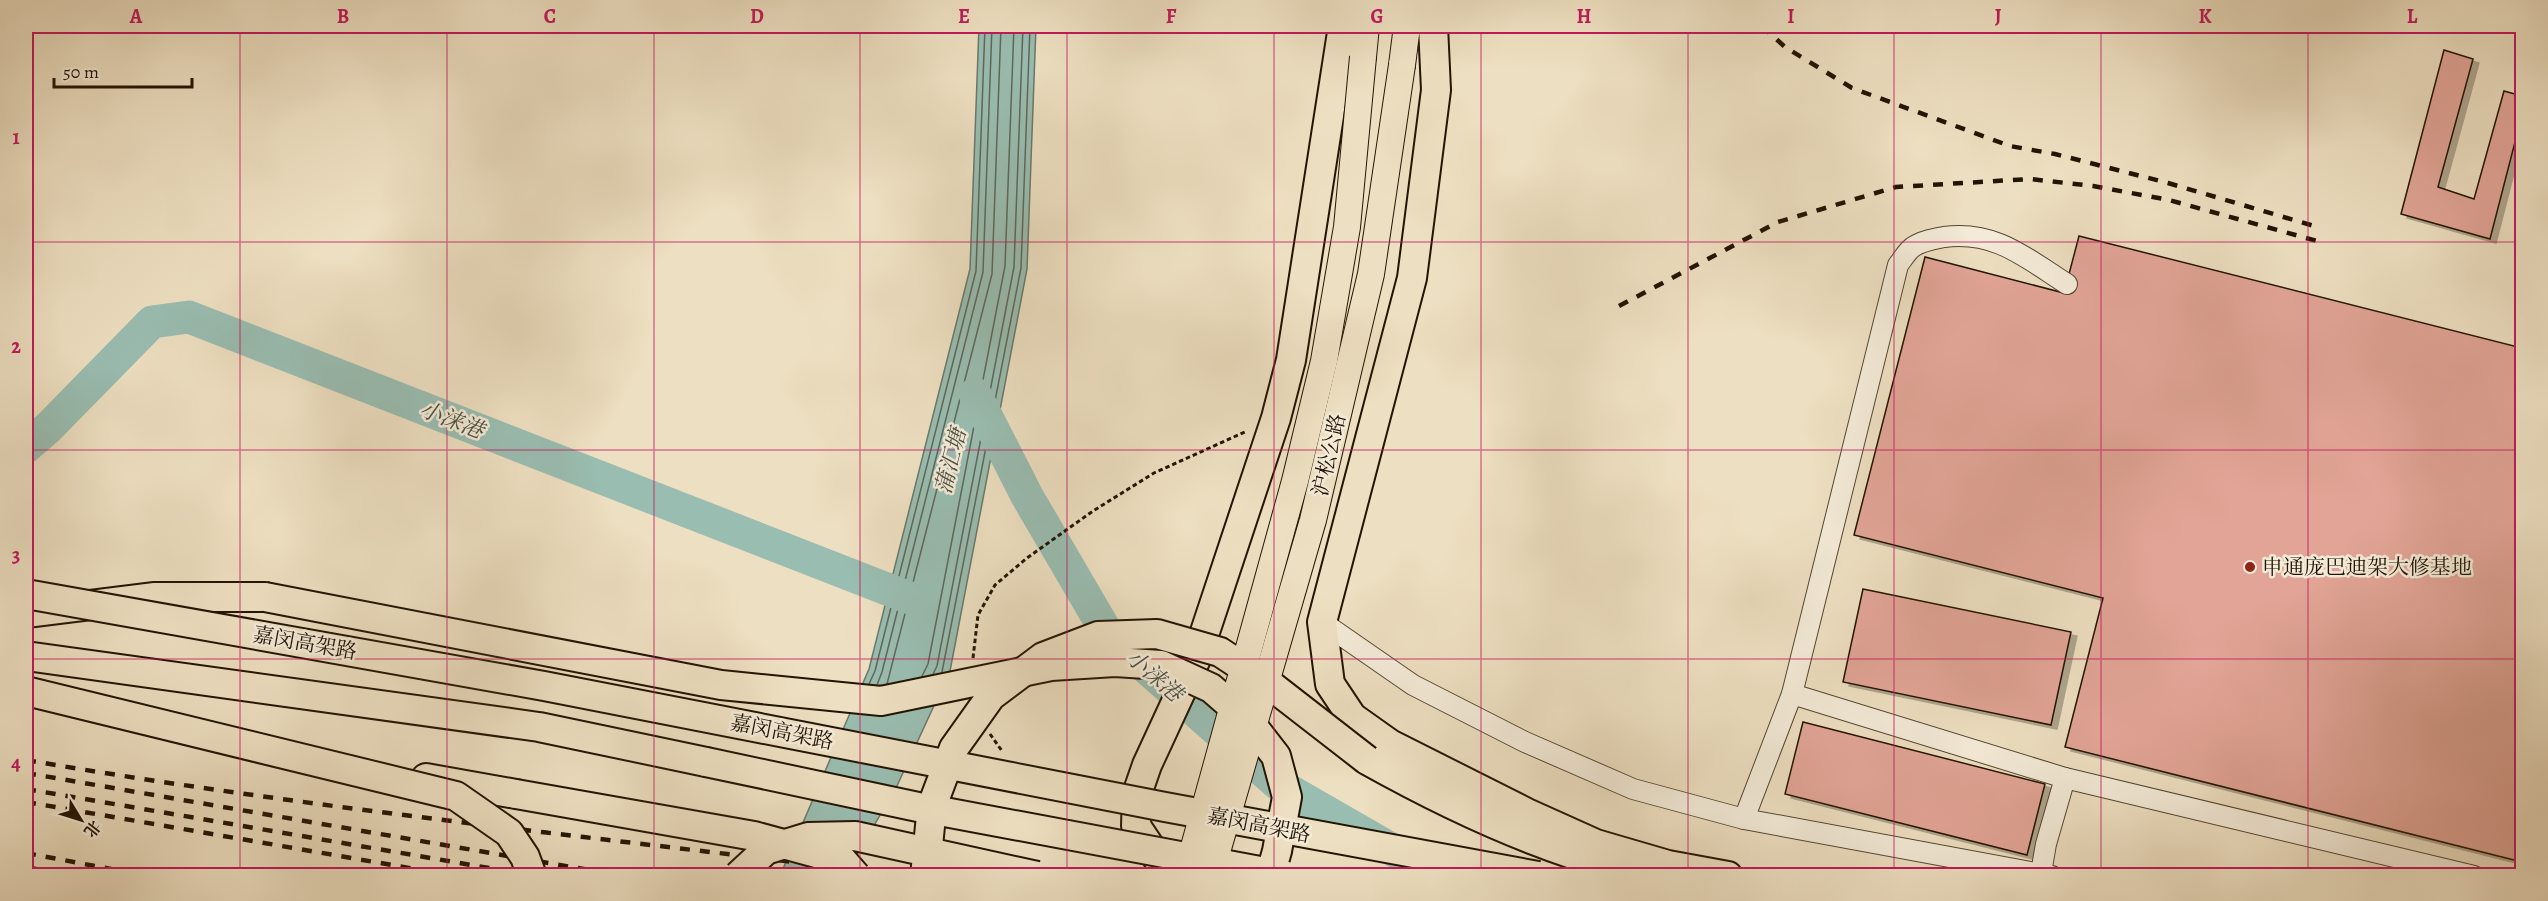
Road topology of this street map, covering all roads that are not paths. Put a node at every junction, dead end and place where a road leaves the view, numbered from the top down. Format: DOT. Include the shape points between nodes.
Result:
graph roads {
  1 [pos="1343,26"];
  2 [pos="1366,26"];
  3 [pos="1407,26"];
  4 [pos="1433,26"];
  5 [pos="2067,284"];
  6 [pos="26,594"];
  7 [pos="26,613"];
  8 [pos="1322,622"];
  9 [pos="26,656"];
  10 [pos="26,691"];
  11 [pos="1792,694"];
  12 [pos="26,705"];
  13 [pos="2065,777"];
  14 [pos="1744,819"];
  15 [pos="2046,874"];
  16 [pos="532,876"];
  17 [pos="738,876"];
  18 [pos="856,876"];
  19 [pos="926,876"];
  20 [pos="1038,876"];
  21 [pos="1185,876"];
  22 [pos="1210,876"];
  23 [pos="1270,876"];
  24 [pos="1287,876"];
  25 [pos="1538,876"];
  26 [pos="1646,876"];
  27 [pos="1728,876"];
  28 [pos="2474,876"];
  1 -- 21 [label="highway" via="1291,360 1276,418 1196,659 1149,759 1137,794 1136,826 1158,859"];
  2 -- 21 [label="main road, 沪松公路, bridge" via="1347,227 1324,361 1295,481"];
  3 -- 22 [label="main road, 沪松公路, bridge" via="1371,274 1313,519"];
  4 -- 8 [label="highway" via="1436,90 1413,278"];
  5 -- 11 [label="lane" via="2011,249 1980,237 1932,239 1913,247 1898,265"];
  6 -- 25 [label="highway, 嘉闵高架路, bridge" via="544,686"];
  7 -- 23 [label="highway, bridge" via="155,597 265,597 721,685 882,701 1051,666 1115,662 1161,665 1211,688 1248,720 1276,756 1287,797"];
  8 -- 14 [label="lane" via="1413,685 1525,742 1633,789"];
  8 -- 27 [label="highway" via="1330,684 1352,717 1390,744 1596,844 1668,865"];
  9 -- 24 [label="highway, bridge" via="539,727 918,807"];
  10 -- 16 [label="highway, bridge" via="456,796 509,833"];
  11 -- 13 [label="lane"];
  11 -- 14 [label="lane"];
  12 -- 18 [label="highway, bridge" via="754,836 842,860"];
  13 -- 15 [label="lane" via="2050,828"];
  13 -- 28 [label="lane"];
  14 -- 15 [label="lane"];
  17 -- 20 [label="highway, bridge" via="766,850 808,837 855,836"];
  19 -- 26 [label="highway, bridge" via="932,806 954,748 991,696 1043,657 1098,636 1157,634 1220,652 1273,687 1367,760 1431,796 1572,855"];
}
